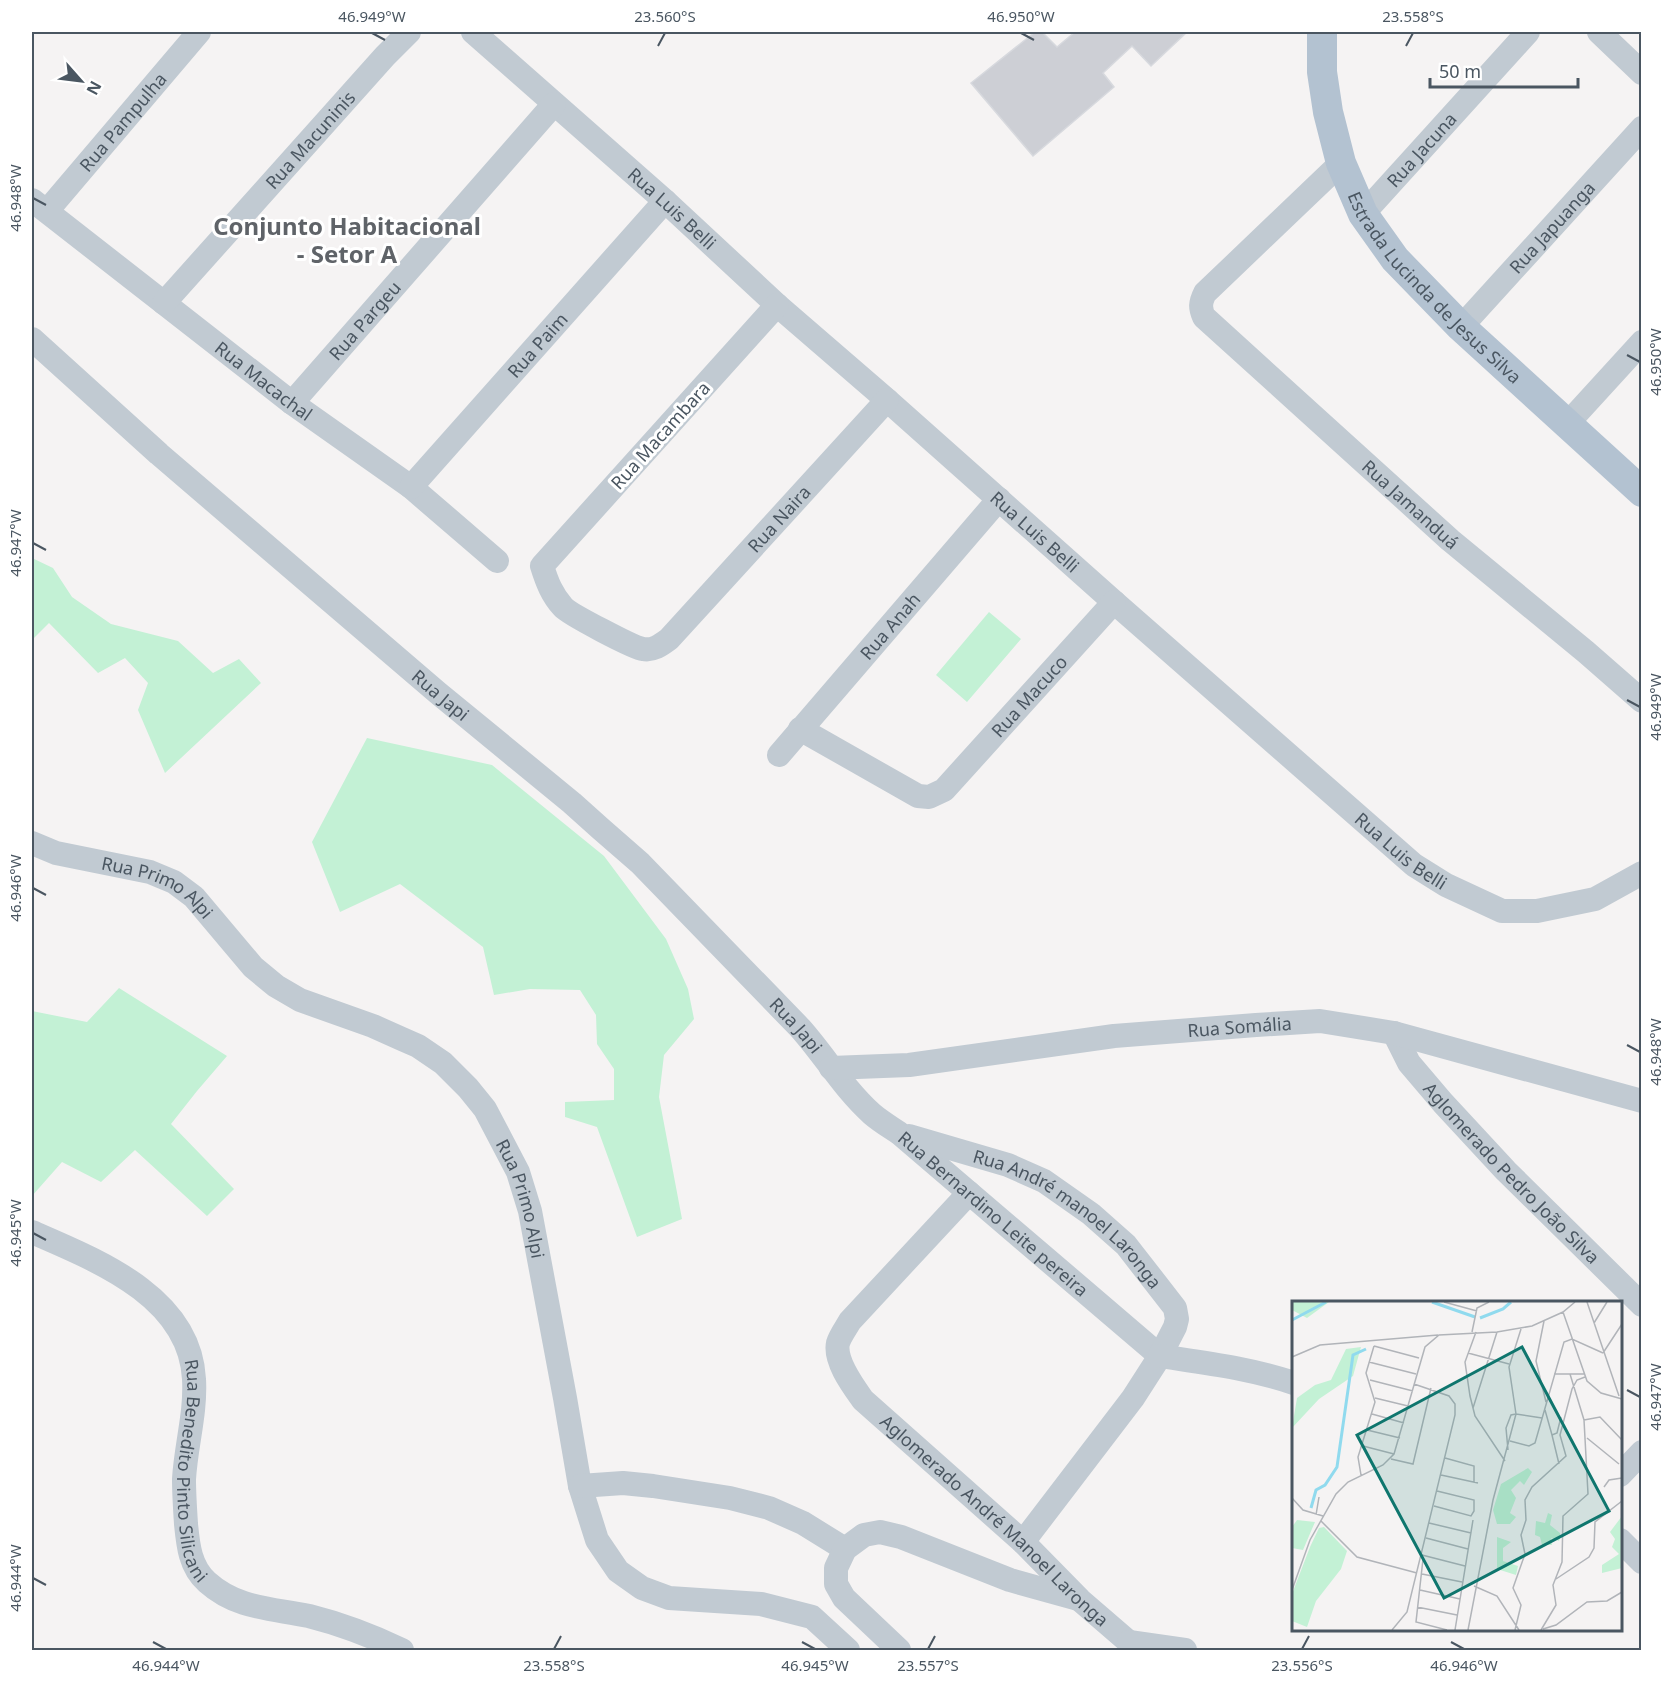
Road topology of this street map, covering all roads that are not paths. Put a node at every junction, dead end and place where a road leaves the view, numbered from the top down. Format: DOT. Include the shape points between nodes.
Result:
graph roads {
  1 [pos="199,32"];
  2 [pos="409,32"];
  3 [pos="473,32"];
  4 [pos="1322,32"];
  5 [pos="1527,32"];
  6 [pos="1599,32"];
  7 [pos="1641,73"];
  8 [pos="554,104"];
  9 [pos="1641,128"];
  10 [pos="1341,163"];
  11 [pos="665,201"];
  12 [pos="39,205"];
  13 [pos="1363,214"];
  14 [pos="164,303"];
  15 [pos="777,305"];
  16 [pos="1461,327"];
  17 [pos="32,339"];
  18 [pos="1641,342"];
  19 [pos="887,400"];
  20 [pos="292,403"];
  21 [pos="1568,423"];
  22 [pos="411,488"];
  23 [pos="1641,492"];
  24 [pos="999,499"];
  25 [pos="497,561"];
  26 [pos="1114,603"];
  27 [pos="669,639"];
  28 [pos="1641,701"];
  29 [pos="800,729"];
  30 [pos="779,754"];
  31 [pos="32,843"];
  32 [pos="1641,873"];
  33 [pos="1394,1033"];
  34 [pos="831,1068"];
  35 [pos="1641,1101"];
  36 [pos="899,1133"];
  37 [pos="969,1193"];
  38 [pos="32,1232"];
  39 [pos="1641,1305"];
  40 [pos="1160,1356"];
  41 [pos="1292,1383"];
  42 [pos="1641,1452"];
  43 [pos="1622,1473"];
  44 [pos="580,1486"];
  45 [pos="1023,1542"];
  46 [pos="1622,1542"];
  47 [pos="845,1549"];
  48 [pos="1641,1562"];
  49 [pos="1080,1600"];
  50 [pos="1133,1646"];
  51 [pos="402,1650"];
  52 [pos="849,1650"];
  53 [pos="899,1650"];
  54 [pos="1185,1650"];
  1 -- 12 [label="street, Rua Pampulha"];
  2 -- 14 [label="street, Rua Macuninis"];
  3 -- 8 [label="street, Rua Luis Belli"];
  4 -- 10 [label="main road, Estrada Lucinda de Jesus Silva" via="1322,72"];
  5 -- 13 [label="street, Rua Jacuna"];
  6 -- 7 [label="street"];
  8 -- 11 [label="street, Rua Luis Belli"];
  8 -- 20 [label="street, Rua Pargeu"];
  9 -- 16 [label="street, Rua Japuanga"];
  10 -- 13 [label="main road, Estrada Lucinda de Jesus Silva"];
  10 -- 28 [label="street, Rua Jamanduá" via="1204,293 1200,302 1204,317 1442,533"];
  11 -- 15 [label="street, Rua Luis Belli"];
  11 -- 22 [label="street, Rua Paim"];
  12 -- 14 [label="street, Rua Macachal"];
  13 -- 16 [label="main road, Estrada Lucinda de Jesus Silva" via="1395,259"];
  14 -- 20 [label="street, Rua Macachal"];
  15 -- 19 [label="street, Rua Luis Belli"];
  15 -- 27 [label="street, Rua Macambara" via="542,566 550,591 565,610 643,650 656,648"];
  16 -- 21 [label="main road, Estrada Lucinda de Jesus Silva"];
  17 -- 34 [label="street, Rua Japi" via="159,454 640,863 817,1046"];
  18 -- 21 [label="street"];
  19 -- 24 [label="street, Rua Luis Belli"];
  19 -- 27 [label="street, Rua Naira"];
  20 -- 22 [label="street, Rua Macachal"];
  21 -- 23 [label="main road, Estrada Lucinda de Jesus Silva"];
  22 -- 25 [label="street, Rua Macachal"];
  24 -- 26 [label="street, Rua Luis Belli"];
  24 -- 29 [label="street, Rua Anah"];
  26 -- 29 [label="street, Rua Macuco" via="944,790 928,797 918,796"];
  26 -- 32 [label="street, Rua Luis Belli" via="1414,865 1446,885 1502,911 1537,911 1595,900"];
  29 -- 30 [label="street, Rua Anah"];
  31 -- 44 [label="street, Rua Primo Alpi" via="56,853 150,872 174,882 194,897 253,967 276,986 300,1000 418,1047 443,1063 468,1088 503,1142 518,1172 530,1211"];
  33 -- 34 [label="street, Rua Somália" via="1320,1021 1114,1036 909,1065"];
  33 -- 35 [label="street, Rua Somália"];
  33 -- 39 [label="street, Aglomerado Pedro João Silva" via="1409,1063 1443,1103"];
  34 -- 36 [label="street, Rua Bernardino Leite pereira" via="873,1115"];
  36 -- 37 [label="street, Rua Bernardino Leite pereira"];
  36 -- 40 [label="street, Rua André manoel Laronga" via="1008,1165 1044,1181 1091,1214 1126,1245 1175,1308 1175,1327"];
  37 -- 40 [label="street, Rua Bernardino Leite pereira"];
  37 -- 45 [label="street, Aglomerado André Manoel Laronga" via="849,1321 837,1344 840,1362 863,1400"];
  38 -- 51 [label="street, Rua Benedito Pinto Silicani" via="124,1277 150,1296 181,1334 191,1356 194,1379 184,1477 188,1544 194,1564 205,1580 221,1594 239,1602 346,1626"];
  40 -- 41 [label="street" via="1241,1368"];
  40 -- 45 [label="street, Rua André manoel Laronga" via="1133,1398"];
  42 -- 43 [label="street"];
  44 -- 47 [label="street" via="653,1485 730,1498 769,1508 803,1523"];
  44 -- 52 [label="street, Rua Primo Alpi" via="597,1540 618,1571 642,1588 669,1598 761,1604 812,1617"];
  45 -- 49 [label="street, Aglomerado André Manoel Laronga"];
  46 -- 48 [label="street"];
  47 -- 49 [label="street" via="864,1535 880,1532 1010,1580"];
  47 -- 53 [label="street" via="836,1569 836,1584 843,1598"];
  49 -- 50 [label="street, Aglomerado André Manoel Laronga"];
  50 -- 54 [label="street"];
}
